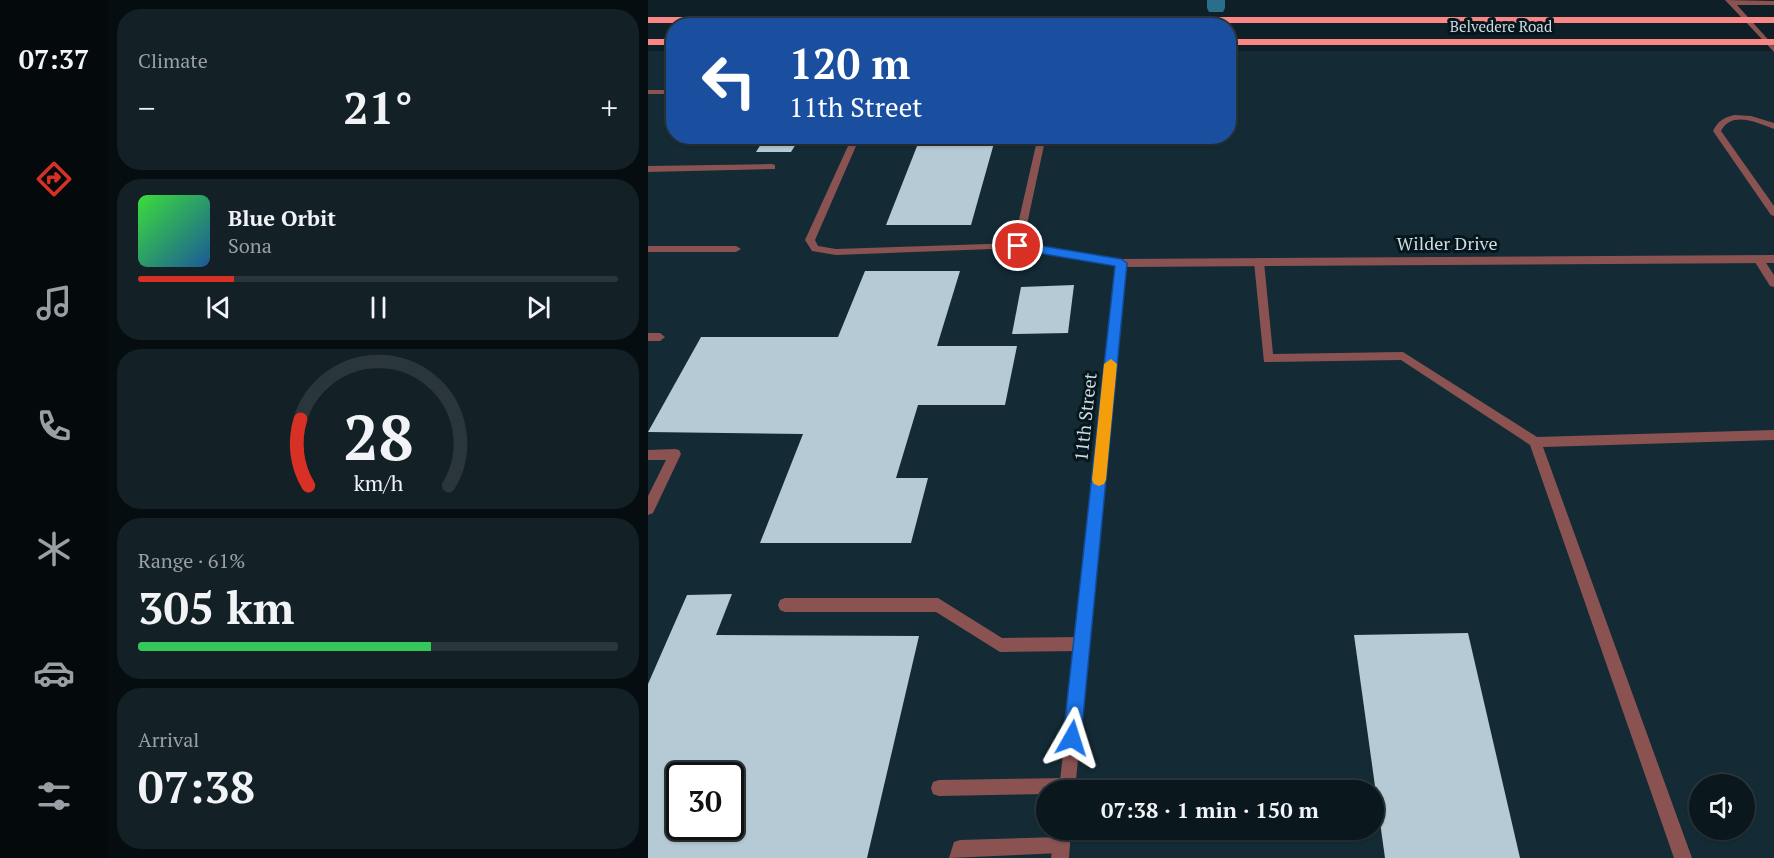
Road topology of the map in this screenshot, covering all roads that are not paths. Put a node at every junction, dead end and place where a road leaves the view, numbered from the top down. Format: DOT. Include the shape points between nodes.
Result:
graph roads {
  1 [pos="1730,2"];
  2 [pos="1774,3"];
  3 [pos="648,20"];
  4 [pos="666,20"];
  5 [pos="1236,20"];
  6 [pos="1746,20"];
  7 [pos="1774,20"];
  8 [pos="648,42"];
  9 [pos="666,42"];
  10 [pos="1236,42"];
  11 [pos="1770,42"];
  12 [pos="1774,50"];
  13 [pos="648,92"];
  14 [pos="666,92"];
  15 [pos="1774,126"];
  16 [pos="851,144"];
  17 [pos="1040,144"];
  18 [pos="772,167"];
  19 [pos="648,169"];
  20 [pos="1774,213"];
  21 [pos="1018,246"];
  22 [pos="648,249"];
  23 [pos="735,249"];
  24 [pos="1758,259"];
  25 [pos="1774,259"];
  26 [pos="1259,262"];
  27 [pos="1121,263"];
  28 [pos="1774,283"];
  29 [pos="648,337"];
  30 [pos="660,337"];
  31 [pos="1774,435"];
  32 [pos="1535,442"];
  33 [pos="648,454"];
  34 [pos="648,509"];
  35 [pos="785,605"];
  36 [pos="1082,644"];
  37 [pos="1068,780"];
  38 [pos="939,788"];
  39 [pos="1036,788"];
  40 [pos="1061,844"];
  41 [pos="958,858"];
  42 [pos="1683,858"];
  1 -- 2 [label="street"];
  1 -- 6 [label="street"];
  3 -- 4 [label="main road, Belvedere Road"];
  5 -- 6 [label="main road, Belvedere Road"];
  6 -- 7 [label="main road, Belvedere Road"];
  6 -- 11 [label="street"];
  8 -- 9 [label="main road"];
  10 -- 11 [label="main road, Belvedere Road"];
  11 -- 12 [label="street"];
  13 -- 14 [label="street"];
  15 -- 20 [label="street" via="1755,119 1732,118 1719,125 1717,131"];
  16 -- 21 [label="street" via="810,240 815,249 836,252"];
  17 -- 21 [label="street"];
  18 -- 19 [label="street"];
  21 -- 27 [label="street"];
  22 -- 23 [label="street"];
  24 -- 25 [label="street, Wilder Drive"];
  24 -- 26 [label="street, Wilder Drive"];
  24 -- 28 [label="street"];
  26 -- 27 [label="street, Wilder Drive"];
  26 -- 32 [label="street" via="1268,359 1403,356"];
  27 -- 36 [label="street, 11th Street"];
  29 -- 30 [label="street"];
  31 -- 32 [label="street"];
  32 -- 42 [label="street"];
  33 -- 34 [label="street" via="675,454"];
  35 -- 36 [label="street" via="938,605 1000,645"];
  36 -- 37 [label="street, 11th Street"];
  38 -- 39 [label="street"];
  40 -- 41 [label="street" via="960,848"];
}
